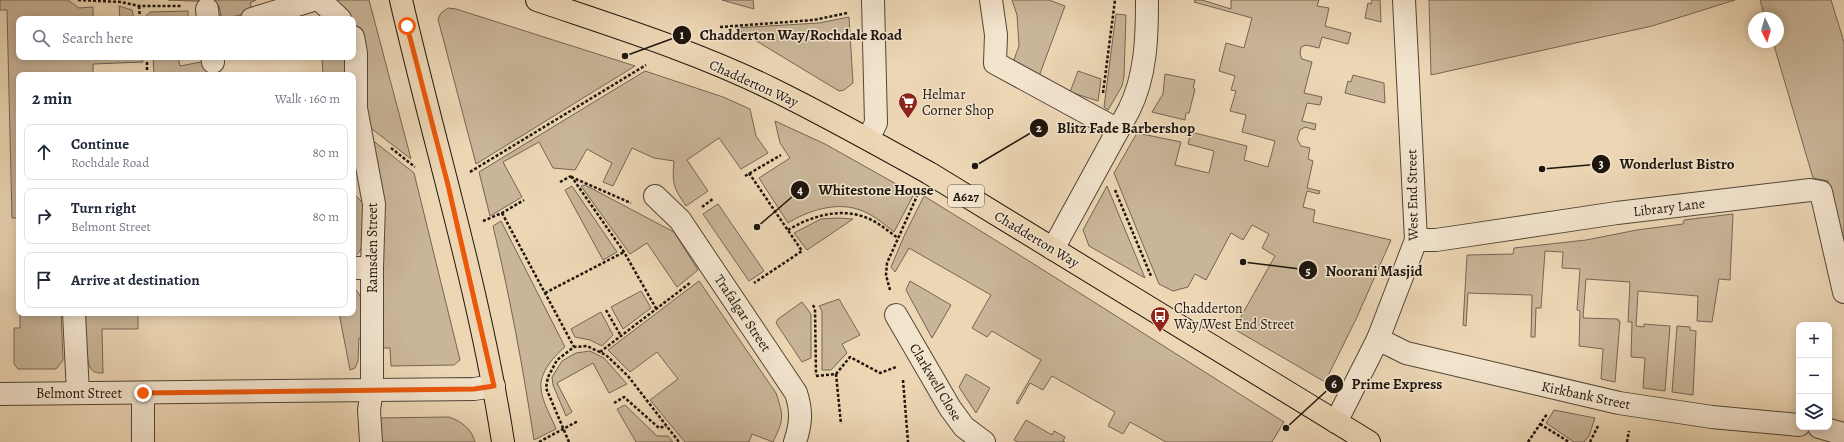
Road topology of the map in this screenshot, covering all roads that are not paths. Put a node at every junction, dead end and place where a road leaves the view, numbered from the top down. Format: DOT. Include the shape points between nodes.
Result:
graph roads {
  1 [pos="313,0"];
  2 [pos="320,0"];
  3 [pos="401,0"];
  4 [pos="537,0"];
  5 [pos="873,0"];
  6 [pos="991,0"];
  7 [pos="1147,0"];
  8 [pos="1404,0"];
  9 [pos="262,16"];
  10 [pos="337,16"];
  11 [pos="356,60"];
  12 [pos="356,72"];
  13 [pos="356,72"];
  14 [pos="356,108"];
  15 [pos="356,108"];
  16 [pos="1118,130"];
  17 [pos="868,139"];
  18 [pos="655,196"];
  19 [pos="1416,240"];
  20 [pos="1053,249"];
  21 [pos="362,268"];
  22 [pos="1844,292"];
  23 [pos="896,315"];
  24 [pos="74,316"];
  25 [pos="1378,339"];
  26 [pos="494,386"];
  27 [pos="372,389"];
  28 [pos="78,393"];
  29 [pos="143,393"];
  30 [pos="0,394"];
  31 [pos="1336,422"];
  32 [pos="1796,425"];
  33 [pos="1830,430"];
  34 [pos="1844,436"];
  35 [pos="143,442"];
  36 [pos="371,442"];
  37 [pos="503,442"];
  38 [pos="795,442"];
  39 [pos="984,442"];
  40 [pos="1369,442"];
  1 -- 9 [label="street"];
  2 -- 10 [label="street"];
  3 -- 26 [label="main road"];
  4 -- 17 [label="main road, Chadderton Way / A627" via="680,50 771,88"];
  5 -- 17 [label="street" via="876,123"];
  6 -- 16 [label="street" via="996,35 995,62"];
  7 -- 16 [label="street" via="1147,34 1140,86"];
  8 -- 19 [label="street, West End Street"];
  11 -- 12 [label="street, Ramsden Street"];
  13 -- 14 [label="street, Ramsden Street"];
  15 -- 21 [label="street, Ramsden Street" via="374,204"];
  16 -- 20 [label="street"];
  17 -- 20 [label="main road, Chadderton Way / A627"];
  18 -- 38 [label="street, Trafalgar Street" via="680,220 796,393 801,423"];
  19 -- 22 [label="street, Library Lane" via="1436,240 1617,213 1810,190 1822,192"];
  19 -- 25 [label="street, West End Street"];
  20 -- 31 [label="main road, Chadderton Way / A627"];
  21 -- 27 [label="street, Ramsden Street"];
  23 -- 39 [label="street, Clarkwell Close" via="950,408 964,427"];
  24 -- 28 [label="street"];
  25 -- 31 [label="street, West End Street"];
  25 -- 32 [label="street, Kirkbank Street" via="1406,353 1612,401 1712,417"];
  26 -- 27 [label="street, Belmont Street" via="474,389"];
  26 -- 37 [label="main road"];
  27 -- 29 [label="street, Belmont Street"];
  27 -- 36 [label="street, Ramsden Street" via="369,410"];
  28 -- 29 [label="street, Belmont Street"];
  28 -- 30 [label="street, Belmont Street"];
  29 -- 35 [label="street"];
  31 -- 40 [label="main road, Chadderton Way / A627"];
  33 -- 34 [label="street"];
}
